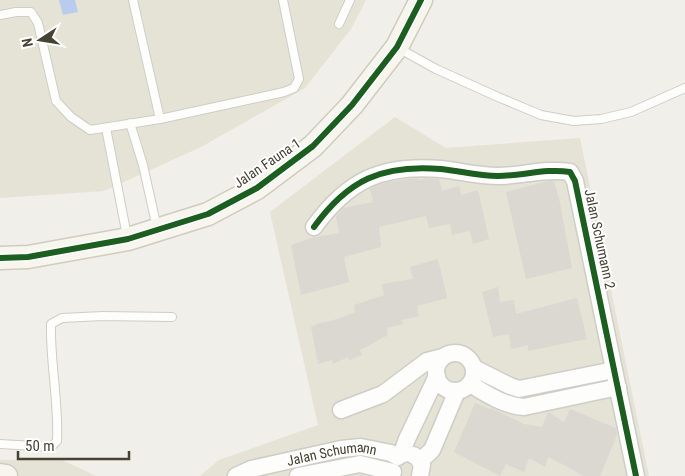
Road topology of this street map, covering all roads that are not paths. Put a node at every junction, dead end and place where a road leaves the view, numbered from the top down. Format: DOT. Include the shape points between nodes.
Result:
graph roads {
  1 [pos="133,0"];
  2 [pos="283,0"];
  3 [pos="350,0"];
  4 [pos="421,0"];
  5 [pos="0,15"];
  6 [pos="339,24"];
  7 [pos="396,47"];
  8 [pos="685,88"];
  9 [pos="160,119"];
  10 [pos="130,123"];
  11 [pos="106,128"];
  12 [pos="314,227"];
  13 [pos="158,230"];
  14 [pos="128,239"];
  15 [pos="0,258"];
  16 [pos="172,317"];
  17 [pos="443,357"];
  18 [pos="437,376"];
  19 [pos="616,378"];
  20 [pos="467,381"];
  21 [pos="519,389"];
  22 [pos="524,407"];
  23 [pos="341,410"];
  24 [pos="0,444"];
  25 [pos="398,464"];
  26 [pos="422,471"];
  27 [pos="0,475"];
  28 [pos="6,476"];
  29 [pos="236,476"];
  30 [pos="298,476"];
  31 [pos="636,476"];
  1 -- 9 [label="lane"];
  2 -- 9 [label="lane" via="299,79 294,88"];
  3 -- 6 [label="lane"];
  4 -- 7 [label="street, Jalan Fauna 1"];
  5 -- 11 [label="lane" via="31,12 38,22 56,100 71,117 90,130"];
  7 -- 8 [label="lane" via="436,69 541,115 574,121 631,112"];
  7 -- 13 [label="street, Jalan Fauna 1" via="352,105 313,146 257,188 208,214"];
  9 -- 10 [label="lane"];
  10 -- 11 [label="lane"];
  10 -- 13 [label="lane"];
  11 -- 14 [label="lane"];
  12 -- 19 [label="street, Jalan Schumann 2" via="328,208 353,186 369,177 396,170 442,169 483,176 559,170 570,172 576,181"];
  13 -- 14 [label="street, Jalan Fauna 1"];
  14 -- 15 [label="street, Jalan Fauna 1" via="28,257"];
  16 -- 24 [label="lane" via="62,318 52,324 57,441 51,447"];
  17 -- 18 [label="street" via="438,364"];
  17 -- 20 [label="street" via="452,352 470,358"];
  17 -- 23 [label="street" via="427,361 382,394"];
  18 -- 20 [label="street" via="446,389"];
  18 -- 25 [label="street"];
  19 -- 21 [label="street"];
  19 -- 22 [label="street"];
  19 -- 31 [label="street"];
  20 -- 21 [label="street"];
  20 -- 22 [label="street" via="506,404"];
  20 -- 26 [label="street, Jalan Schumann"];
  21 -- 22 [label="street"];
  25 -- 26 [label="street, Jalan Schumann" via="414,455"];
  25 -- 29 [label="street, Jalan Schumann" via="390,453 361,447 252,469"];
  25 -- 30 [label="street, Jalan Schumann" via="360,464"];
  27 -- 28 [label="street"];
}
